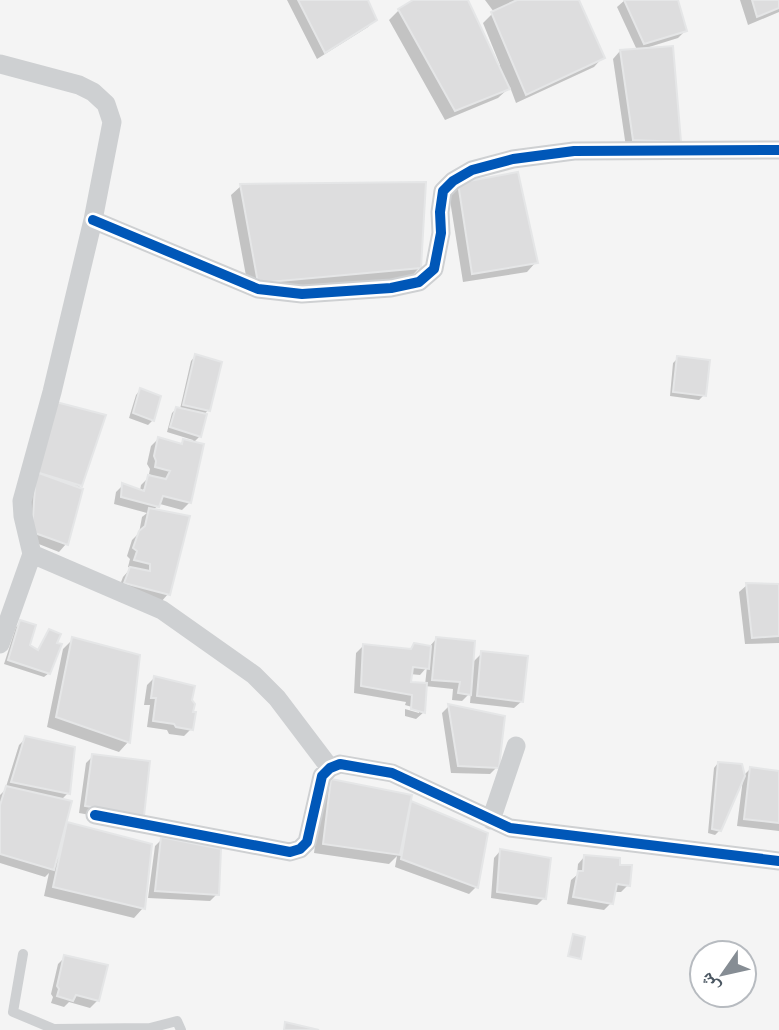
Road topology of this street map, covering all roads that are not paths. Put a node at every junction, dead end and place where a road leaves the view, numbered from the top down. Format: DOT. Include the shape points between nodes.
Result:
graph roads {
  1 [pos="0,64"];
  2 [pos="779,150"];
  3 [pos="93,220"];
  4 [pos="32,554"];
  5 [pos="0,644"];
  6 [pos="516,746"];
  7 [pos="330,768"];
  8 [pos="94,815"];
  9 [pos="491,820"];
  10 [pos="779,861"];
  11 [pos="23,954"];
  12 [pos="181,1030"];
  1 -- 3 [label="street" via="79,85 106,104 111,122"];
  2 -- 3 [label="street" via="573,151 472,170 443,191 434,269 419,282 391,288 302,294 258,289"];
  3 -- 4 [label="street" via="22,501"];
  4 -- 5 [label="street"];
  4 -- 7 [label="street" via="162,610 254,675"];
  6 -- 9 [label="street"];
  7 -- 8 [label="street" via="322,776 307,842 290,852"];
  7 -- 9 [label="street" via="340,764 392,773"];
  9 -- 10 [label="street" via="510,828"];
  11 -- 12 [label="lane" via="13,1012 54,1029 150,1028 177,1021"];
}
